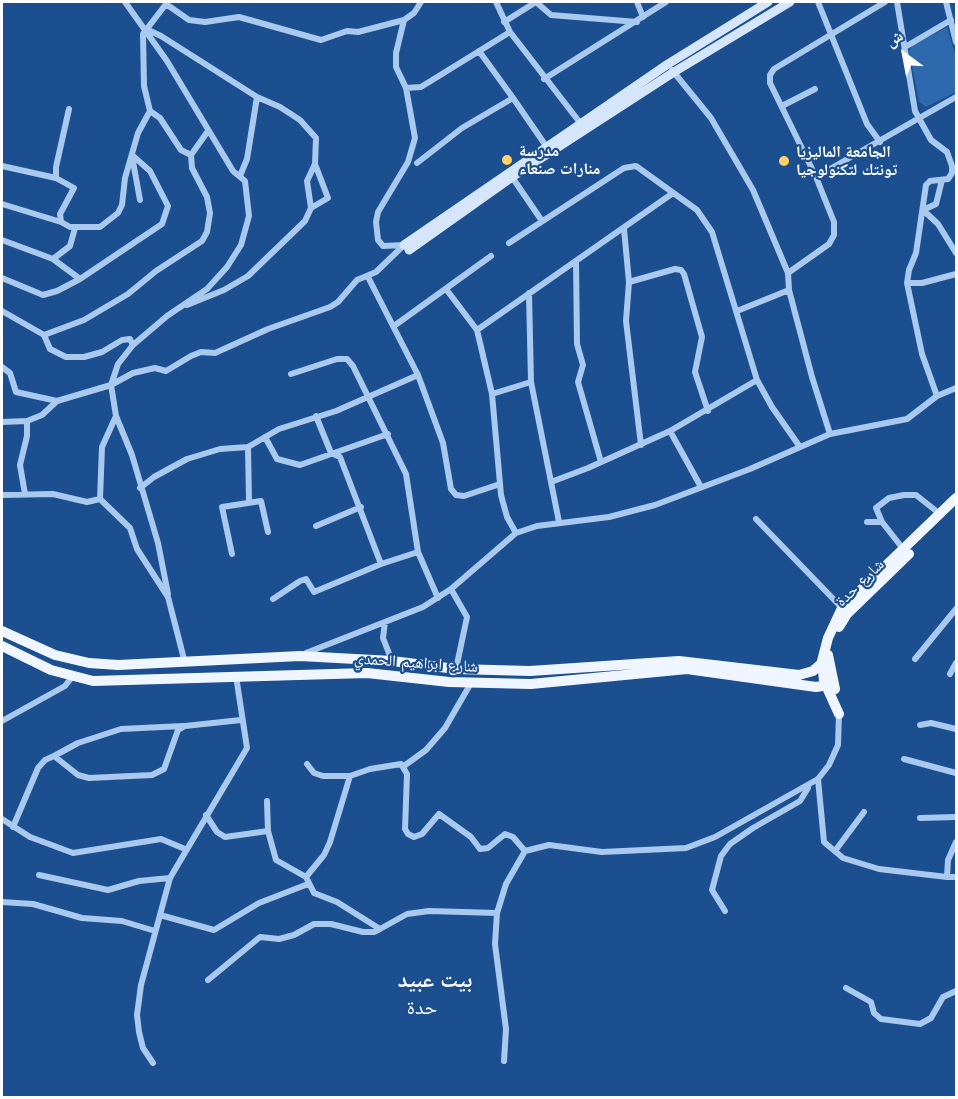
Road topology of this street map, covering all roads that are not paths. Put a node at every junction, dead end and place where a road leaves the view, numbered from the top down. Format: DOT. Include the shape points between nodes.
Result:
graph roads {
  1 [pos="125,2"];
  2 [pos="421,2"];
  3 [pos="496,2"];
  4 [pos="637,2"];
  5 [pos="666,2"];
  6 [pos="768,2"];
  7 [pos="790,2"];
  8 [pos="818,2"];
  9 [pos="885,2"];
  10 [pos="897,2"];
  11 [pos="946,2"];
  12 [pos="167,3"];
  13 [pos="752,5"];
  14 [pos="643,17"];
  15 [pos="404,20"];
  16 [pos="951,20"];
  17 [pos="504,22"];
  18 [pos="637,22"];
  19 [pos="145,29"];
  20 [pos="510,32"];
  21 [pos="716,33"];
  22 [pos="831,34"];
  23 [pos="722,42"];
  24 [pos="957,42"];
  25 [pos="905,47"];
  26 [pos="479,51"];
  27 [pos="671,68"];
  28 [pos="544,79"];
  29 [pos="406,88"];
  30 [pos="815,89"];
  31 [pos="257,97"];
  32 [pos="957,97"];
  33 [pos="513,98"];
  34 [pos="782,106"];
  35 [pos="69,109"];
  36 [pos="150,111"];
  37 [pos="919,119"];
  38 [pos="581,124"];
  39 [pos="208,131"];
  40 [pos="880,142"];
  41 [pos="546,147"];
  42 [pos="191,154"];
  43 [pos="132,155"];
  44 [pos="417,163"];
  45 [pos="315,164"];
  46 [pos="2,166"];
  47 [pos="240,176"];
  48 [pos="512,177"];
  49 [pos="816,177"];
  50 [pos="56,178"];
  51 [pos="942,180"];
  52 [pos="672,193"];
  53 [pos="140,200"];
  54 [pos="2,204"];
  55 [pos="311,208"];
  56 [pos="922,210"];
  57 [pos="542,221"];
  58 [pos="61,222"];
  59 [pos="75,228"];
  60 [pos="624,229"];
  61 [pos="2,240"];
  62 [pos="509,243"];
  63 [pos="406,247"];
  64 [pos="957,253"];
  65 [pos="491,256"];
  66 [pos="53,259"];
  67 [pos="576,261"];
  68 [pos="788,273"];
  69 [pos="957,274"];
  70 [pos="368,277"];
  71 [pos="2,278"];
  72 [pos="80,279"];
  73 [pos="629,282"];
  74 [pos="907,283"];
  75 [pos="446,289"];
  76 [pos="789,290"];
  77 [pos="529,293"];
  78 [pos="184,305"];
  79 [pos="2,311"];
  80 [pos="737,311"];
  81 [pos="394,326"];
  82 [pos="477,330"];
  83 [pos="44,335"];
  84 [pos="133,345"];
  85 [pos="2,367"];
  86 [pos="291,374"];
  87 [pos="418,375"];
  88 [pos="757,380"];
  89 [pos="531,382"];
  90 [pos="111,385"];
  91 [pos="957,388"];
  92 [pos="492,394"];
  93 [pos="369,396"];
  94 [pos="937,396"];
  95 [pos="57,401"];
  96 [pos="708,411"];
  97 [pos="116,416"];
  98 [pos="316,416"];
  99 [pos="27,421"];
  100 [pos="2,422"];
  101 [pos="670,431"];
  102 [pos="387,434"];
  103 [pos="830,434"];
  104 [pos="265,437"];
  105 [pos="641,445"];
  106 [pos="248,447"];
  107 [pos="800,447"];
  108 [pos="331,453"];
  109 [pos="602,462"];
  110 [pos="551,482"];
  111 [pos="500,484"];
  112 [pos="701,487"];
  113 [pos="140,488"];
  114 [pos="25,494"];
  115 [pos="2,495"];
  116 [pos="957,498"];
  117 [pos="100,499"];
  118 [pos="249,501"];
  119 [pos="361,507"];
  120 [pos="957,508"];
  121 [pos="943,516"];
  122 [pos="756,519"];
  123 [pos="559,522"];
  124 [pos="867,522"];
  125 [pos="882,522"];
  126 [pos="316,526"];
  127 [pos="268,532"];
  128 [pos="516,533"];
  129 [pos="904,550"];
  130 [pos="418,552"];
  131 [pos="232,554"];
  132 [pos="381,564"];
  133 [pos="451,589"];
  134 [pos="168,597"];
  135 [pos="438,598"];
  136 [pos="273,599"];
  137 [pos="957,609"];
  138 [pos="845,611"];
  139 [pos="950,616"];
  140 [pos="385,622"];
  141 [pos="957,623"];
  142 [pos="2,631"];
  143 [pos="2,646"];
  144 [pos="300,656"];
  145 [pos="915,659"];
  146 [pos="392,661"];
  147 [pos="185,663"];
  148 [pos="822,663"];
  149 [pos="957,663"];
  150 [pos="430,665"];
  151 [pos="663,667"];
  152 [pos="456,669"];
  153 [pos="731,670"];
  154 [pos="950,674"];
  155 [pos="236,676"];
  156 [pos="72,677"];
  157 [pos="428,680"];
  158 [pos="471,683"];
  159 [pos="825,686"];
  160 [pos="839,714"];
  161 [pos="241,720"];
  162 [pos="2,721"];
  163 [pos="185,726"];
  164 [pos="920,726"];
  165 [pos="957,729"];
  166 [pos="54,756"];
  167 [pos="903,759"];
  168 [pos="307,764"];
  169 [pos="404,766"];
  170 [pos="957,773"];
  171 [pos="350,776"];
  172 [pos="819,778"];
  173 [pos="809,786"];
  174 [pos="267,801"];
  175 [pos="864,812"];
  176 [pos="206,815"];
  177 [pos="957,817"];
  178 [pos="920,818"];
  179 [pos="2,819"];
  180 [pos="13,827"];
  181 [pos="268,831"];
  182 [pos="957,842"];
  183 [pos="184,849"];
  184 [pos="835,850"];
  185 [pos="525,851"];
  186 [pos="39,874"];
  187 [pos="947,877"];
  188 [pos="170,878"];
  189 [pos="956,878"];
  190 [pos="307,880"];
  191 [pos="2,902"];
  192 [pos="725,911"];
  193 [pos="497,914"];
  194 [pos="160,915"];
  195 [pos="380,929"];
  196 [pos="155,931"];
  197 [pos="208,980"];
  198 [pos="846,988"];
  199 [pos="957,992"];
  200 [pos="504,1061"];
  201 [pos="153,1063"];
  1 -- 19 [label="street"];
  2 -- 15 [label="street"];
  3 -- 17 [label="street"];
  4 -- 14 [label="street"];
  5 -- 14 [label="street"];
  6 -- 13 [label="street"];
  7 -- 23 [label="street"];
  8 -- 22 [label="street"];
  9 -- 22 [label="street"];
  10 -- 25 [label="street"];
  11 -- 16 [label="street"];
  12 -- 15 [label="street" via="189,20 205,22 239,16 321,40"];
  12 -- 19 [label="street"];
  13 -- 21 [label="street"];
  14 -- 18 [label="street"];
  15 -- 29 [label="street" via="396,67"];
  16 -- 24 [label="street"];
  16 -- 25 [label="street"];
  17 -- 18 [label="street" via="536,2 551,15"];
  17 -- 20 [label="street"];
  18 -- 28 [label="street"];
  19 -- 31 [label="street"];
  19 -- 36 [label="street" via="142,66"];
  19 -- 39 [label="street"];
  20 -- 26 [label="street"];
  20 -- 28 [label="street"];
  21 -- 23 [label="street"];
  21 -- 27 [label="street"];
  22 -- 34 [label="street" via="774,69 770,82"];
  22 -- 40 [label="street" via="867,124"];
  23 -- 27 [label="street"];
  25 -- 37 [label="street"];
  26 -- 29 [label="street" via="422,87"];
  26 -- 33 [label="street"];
  27 -- 38 [label="street"];
  27 -- 48 [label="street"];
  27 -- 68 [label="street" via="733,152"];
  28 -- 38 [label="street"];
  29 -- 63 [label="street" via="415,138 408,162 376,222 378,240 383,246"];
  30 -- 34 [label="street"];
  31 -- 45 [label="street" via="280,107 312,131 316,138"];
  31 -- 47 [label="street" via="247,159"];
  32 -- 37 [label="street"];
  33 -- 41 [label="street"];
  33 -- 44 [label="street" via="462,128"];
  34 -- 49 [label="street"];
  35 -- 50 [label="street"];
  36 -- 42 [label="street" via="160,118 181,150"];
  36 -- 43 [label="street" via="141,123"];
  37 -- 40 [label="street"];
  37 -- 51 [label="street" via="931,140 951,159 952,173"];
  38 -- 41 [label="street"];
  39 -- 42 [label="street"];
  39 -- 47 [label="street"];
  40 -- 49 [label="street"];
  41 -- 63 [label="street"];
  42 -- 83 [label="street" via="192,168 207,197 210,213 202,241 128,294 84,320"];
  43 -- 53 [label="street"];
  43 -- 59 [label="street" via="118,213 100,227"];
  43 -- 72 [label="street" via="150,171 168,206 166,215 156,228"];
  45 -- 55 [label="street" via="307,181"];
  45 -- 55 [label="street" via="328,198"];
  46 -- 50 [label="street"];
  47 -- 78 [label="street" via="246,181 249,216 241,245 207,289"];
  48 -- 57 [label="street"];
  48 -- 63 [label="street"];
  49 -- 68 [label="street" via="834,222 834,235 829,244"];
  50 -- 58 [label="street" via="74,188 60,214"];
  51 -- 56 [label="street" via="936,204"];
  51 -- 56 [label="street" via="926,185"];
  52 -- 57 [label="street" via="631,165"];
  52 -- 60 [label="street"];
  52 -- 80 [label="street" via="698,210 712,231"];
  54 -- 58 [label="street"];
  55 -- 78 [label="street" via="294,235 248,276"];
  56 -- 64 [label="street" via="938,224"];
  56 -- 74 [label="street"];
  57 -- 62 [label="street"];
  58 -- 59 [label="street"];
  59 -- 66 [label="street" via="70,246"];
  60 -- 67 [label="street"];
  60 -- 73 [label="street"];
  61 -- 66 [label="street"];
  63 -- 70 [label="street"];
  65 -- 75 [label="street"];
  66 -- 72 [label="street"];
  67 -- 77 [label="street"];
  67 -- 109 [label="street" via="577,344 583,365 578,382"];
  68 -- 76 [label="street"];
  69 -- 74 [label="street"];
  70 -- 81 [label="street"];
  70 -- 90 [label="street" via="357,280 338,302 300,320 268,329 215,354 201,352 174,368 133,373"];
  71 -- 72 [label="street" via="43,295"];
  73 -- 96 [label="street" via="675,269 684,274 702,337 695,372"];
  73 -- 105 [label="street" via="626,321"];
  74 -- 94 [label="street" via="922,354"];
  75 -- 81 [label="street"];
  75 -- 82 [label="street"];
  76 -- 80 [label="street"];
  76 -- 103 [label="street"];
  77 -- 82 [label="street"];
  77 -- 89 [label="street"];
  78 -- 84 [label="street"];
  79 -- 83 [label="street"];
  80 -- 88 [label="street"];
  81 -- 87 [label="street"];
  82 -- 92 [label="street"];
  83 -- 84 [label="street" via="50,349 66,357 84,357 130,339"];
  84 -- 90 [label="street" via="118,364"];
  85 -- 95 [label="street" via="10,373 16,392"];
  86 -- 93 [label="street" via="347,359"];
  87 -- 93 [label="street"];
  87 -- 111 [label="street" via="443,443 451,489 464,496"];
  88 -- 96 [label="street"];
  88 -- 107 [label="street"];
  89 -- 92 [label="street"];
  89 -- 110 [label="street"];
  90 -- 95 [label="street"];
  90 -- 97 [label="street"];
  91 -- 94 [label="street"];
  92 -- 111 [label="street"];
  93 -- 98 [label="street"];
  93 -- 102 [label="street"];
  94 -- 103 [label="street" via="907,419"];
  95 -- 99 [label="street" via="42,415"];
  96 -- 101 [label="street"];
  97 -- 113 [label="street" via="128,442"];
  97 -- 117 [label="street" via="102,447"];
  98 -- 104 [label="street"];
  98 -- 108 [label="street"];
  99 -- 100 [label="street"];
  99 -- 114 [label="street" via="20,465"];
  101 -- 105 [label="street"];
  101 -- 112 [label="street"];
  102 -- 108 [label="street"];
  102 -- 130 [label="street" via="406,474"];
  103 -- 107 [label="street"];
  104 -- 106 [label="street"];
  104 -- 108 [label="street" via="277,459 285,463 300,465"];
  105 -- 109 [label="street"];
  106 -- 113 [label="street" via="227,448 187,459"];
  106 -- 118 [label="street"];
  107 -- 112 [label="street"];
  108 -- 119 [label="street" via="339,457"];
  109 -- 110 [label="street"];
  110 -- 123 [label="street"];
  111 -- 128 [label="street" via="507,517"];
  112 -- 123 [label="street" via="609,517"];
  113 -- 134 [label="street" via="158,543"];
  114 -- 115 [label="street"];
  114 -- 117 [label="street" via="71,496 87,502"];
  116 -- 121 [label="main road, شارع حدة"];
  117 -- 134 [label="street" via="130,528 137,549"];
  118 -- 127 [label="street" via="261,501"];
  118 -- 131 [label="street" via="222,507"];
  119 -- 126 [label="street"];
  119 -- 132 [label="street"];
  120 -- 121 [label="main road, شارع حدة"];
  121 -- 125 [label="street" via="916,495 903,495 889,498 876,508"];
  121 -- 129 [label="main road, شارع حدة"];
  121 -- 138 [label="main road, شارع حدة"];
  122 -- 138 [label="street"];
  123 -- 128 [label="street"];
  124 -- 125 [label="street"];
  125 -- 129 [label="street"];
  128 -- 133 [label="street"];
  129 -- 138 [label="main road, شارع حدة"];
  130 -- 132 [label="street"];
  130 -- 135 [label="street"];
  132 -- 136 [label="street" via="314,592 306,579"];
  133 -- 135 [label="street"];
  133 -- 152 [label="street" via="467,617"];
  134 -- 147 [label="street"];
  135 -- 140 [label="street"];
  137 -- 139 [label="street"];
  138 -- 148 [label="main road, شارع حدة" via="828,638"];
  138 -- 159 [label="main road, شارع حدة" via="828,652"];
  139 -- 141 [label="street"];
  139 -- 145 [label="street"];
  140 -- 144 [label="street"];
  140 -- 146 [label="street" via="383,638"];
  142 -- 147 [label="main road, شارع ابراهيم الحمدي" via="55,655 89,663"];
  143 -- 156 [label="main road, شارع ابراهيم الحمدي"];
  144 -- 146 [label="main road, شارع ابراهيم الحمدي"];
  144 -- 147 [label="main road, شارع ابراهيم الحمدي"];
  146 -- 150 [label="main road, شارع ابراهيم الحمدي"];
  148 -- 153 [label="main road, شارع ابراهيم الحمدي" via="799,675"];
  148 -- 159 [label="main road, شارع حدة"];
  149 -- 154 [label="street"];
  150 -- 152 [label="main road, شارع ابراهيم الحمدي"];
  150 -- 157 [label="main road"];
  151 -- 152 [label="main road, شارع ابراهيم الحمدي"];
  151 -- 153 [label="main road, شارع ابراهيم الحمدي"];
  151 -- 158 [label="main road, شارع ابراهيم الحمدي" via="531,684"];
  153 -- 159 [label="main road, شارع ابراهيم الحمدي"];
  155 -- 156 [label="main road, شارع ابراهيم الحمدي" via="118,682"];
  155 -- 157 [label="main road, شارع ابراهيم الحمدي" via="368,673"];
  155 -- 161 [label="street"];
  156 -- 162 [label="street" via="65,686"];
  157 -- 158 [label="main road, شارع ابراهيم الحمدي"];
  158 -- 169 [label="street" via="445,728 426,750"];
  159 -- 160 [label="main road, شارع حدة"];
  159 -- 160 [label="main road"];
  160 -- 172 [label="street" via="838,744"];
  161 -- 163 [label="street"];
  161 -- 176 [label="street" via="247,748"];
  163 -- 166 [label="street" via="121,729 78,743"];
  163 -- 166 [label="street" via="174,736 164,769 152,775 89,778 78,775"];
  164 -- 165 [label="street" via="931,723"];
  166 -- 180 [label="street" via="38,768"];
  167 -- 170 [label="street"];
  168 -- 171 [label="street" via="319,776"];
  169 -- 171 [label="street" via="398,764"];
  169 -- 185 [label="street" via="408,834 422,834 439,814 471,837 480,849 488,848 505,834"];
  171 -- 190 [label="street" via="330,842"];
  172 -- 173 [label="street"];
  172 -- 184 [label="street" via="821,833 824,842"];
  173 -- 185 [label="street" via="715,837 686,848 602,852 549,844"];
  173 -- 192 [label="street" via="800,801 730,844 721,856 712,890"];
  174 -- 181 [label="street"];
  175 -- 184 [label="street"];
  176 -- 181 [label="street" via="225,837"];
  176 -- 183 [label="street"];
  177 -- 178 [label="street"];
  179 -- 180 [label="street"];
  180 -- 183 [label="street" via="72,853 161,839"];
  181 -- 190 [label="street" via="276,860"];
  182 -- 187 [label="street" via="948,860"];
  183 -- 188 [label="street"];
  184 -- 187 [label="street" via="853,862"];
  185 -- 193 [label="street" via="506,884"];
  186 -- 188 [label="street" via="108,890 139,880"];
  187 -- 189 [label="street"];
  188 -- 194 [label="street"];
  190 -- 194 [label="street" via="214,930"];
  190 -- 195 [label="street" via="314,893 337,902"];
  191 -- 196 [label="street" via="33,904 82,918 122,921"];
  193 -- 195 [label="street" via="429,911 406,914"];
  193 -- 200 [label="street" via="495,944 506,1029"];
  194 -- 196 [label="street"];
  195 -- 197 [label="street" via="363,932 314,924 279,939 260,937"];
  196 -- 201 [label="street" via="137,1016 143,1048"];
  198 -- 199 [label="street" via="871,1002 877,1017 920,1024 931,1018 943,997"];
}
